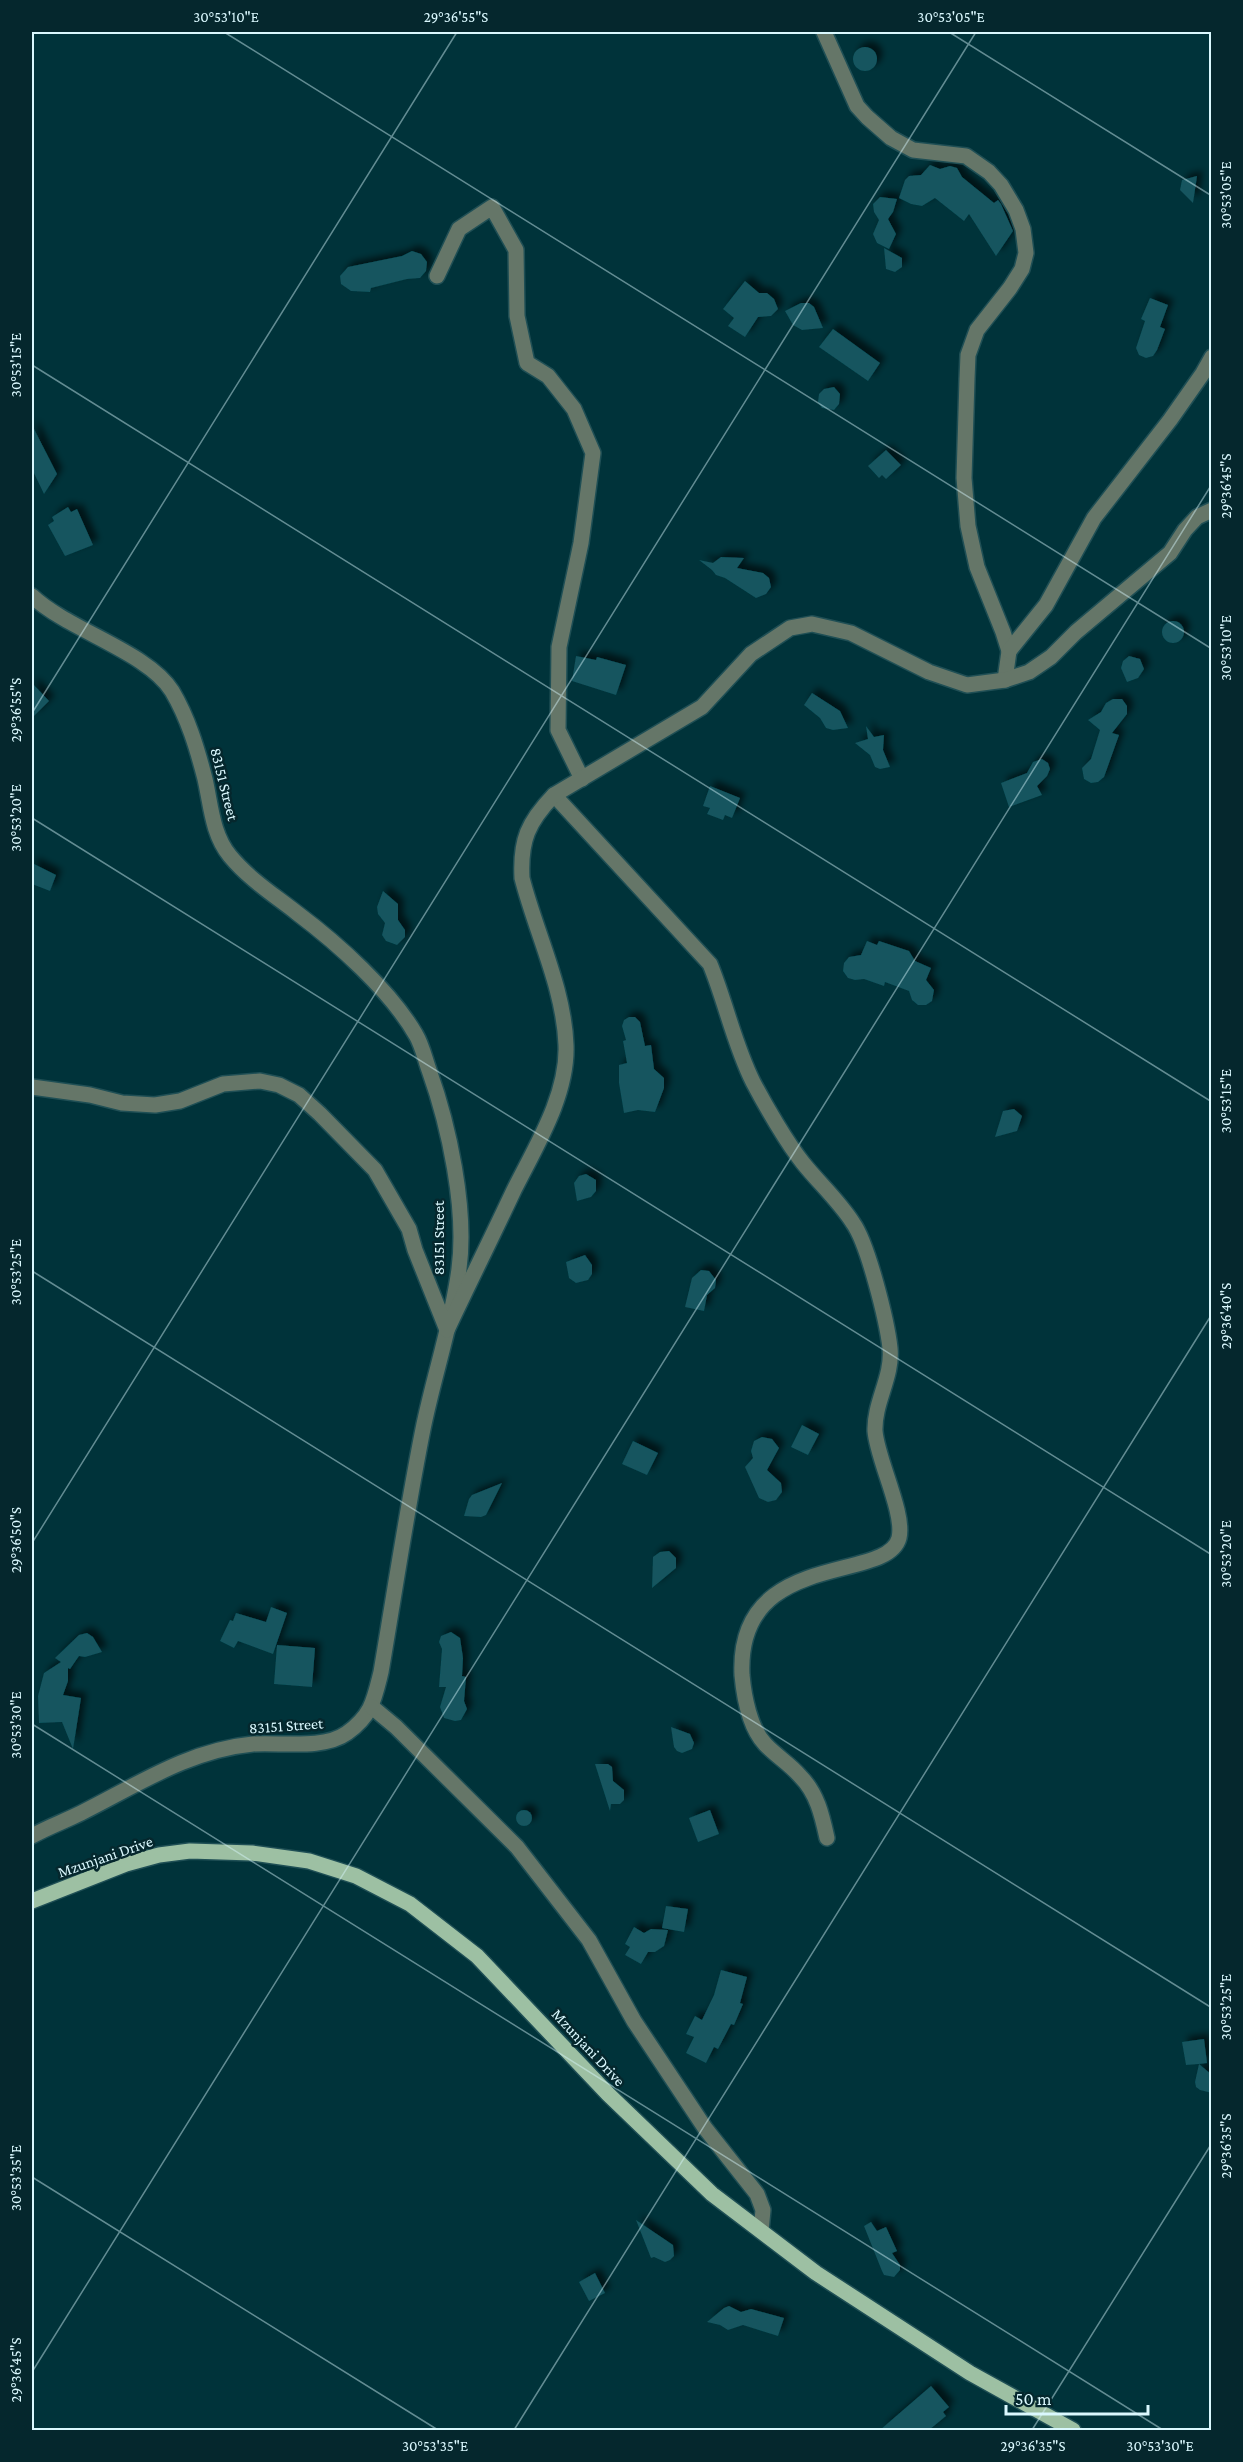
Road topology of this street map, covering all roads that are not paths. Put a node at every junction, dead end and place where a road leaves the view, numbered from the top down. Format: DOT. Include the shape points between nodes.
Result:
graph roads {
  1 [pos="824,32"];
  2 [pos="437,276"];
  3 [pos="1212,357"];
  4 [pos="1212,510"];
  5 [pos="32,596"];
  6 [pos="1009,651"];
  7 [pos="1005,680"];
  8 [pos="582,779"];
  9 [pos="554,795"];
  10 [pos="32,1087"];
  11 [pos="447,1330"];
  12 [pos="372,1707"];
  13 [pos="32,1836"];
  14 [pos="827,1838"];
  15 [pos="32,1901"];
  16 [pos="761,2231"];
  17 [pos="1073,2430"];
  1 -- 6 [label="street" via="857,106 867,117 891,138 913,150 966,156 989,172 1016,210 1023,229 1026,253 1022,269 977,330 968,355 967,379 964,478 968,526 977,567"];
  2 -- 8 [label="street" via="459,229 492,207 516,250 517,316 527,363 548,376 574,409 593,453 581,543 559,647 558,730"];
  3 -- 6 [label="street" via="1170,420 1094,518 1046,605"];
  4 -- 7 [label="street" via="1197,517 1170,553 1051,657 1029,672"];
  5 -- 11 [label="street, 83151 Street" via="63,619 142,662 170,688 190,726 210,813 228,853 264,888 342,951 383,991 416,1035 437,1094 453,1164 460,1221 459,1267"];
  6 -- 7 [label="street"];
  7 -- 8 [label="street" via="958,683 851,633 812,624 790,628 751,654 702,707"];
  8 -- 9 [label="street"];
  9 -- 11 [label="street" via="533,818 521,860 527,898 564,1020 562,1078 536,1145"];
  9 -- 14 [label="street" via="710,964 753,1081 801,1160 855,1224 888,1332 889,1373 875,1431 900,1526 897,1542 880,1558 804,1577 787,1586 760,1611 750,1627 742,1655 742,1678 756,1731 801,1776 819,1805"];
  10 -- 11 [label="street" via="155,1105 180,1101 223,1084 260,1081 299,1095 375,1170 409,1229"];
  11 -- 12 [label="street, 83151 Street" via="424,1424"];
  12 -- 13 [label="street, 83151 Street" via="346,1734 330,1740 253,1744 183,1761"];
  12 -- 16 [label="street" via="517,1847 589,1940 634,2021 705,2128 757,2194 764,2210"];
  15 -- 16 [label="main road, Mzunjani Drive" via="126,1864 190,1851 252,1853 309,1861 356,1876 410,1904 477,1956 608,2094 712,2194"];
  16 -- 17 [label="main road, Mzunjani Drive" via="816,2273 970,2373"];
}
